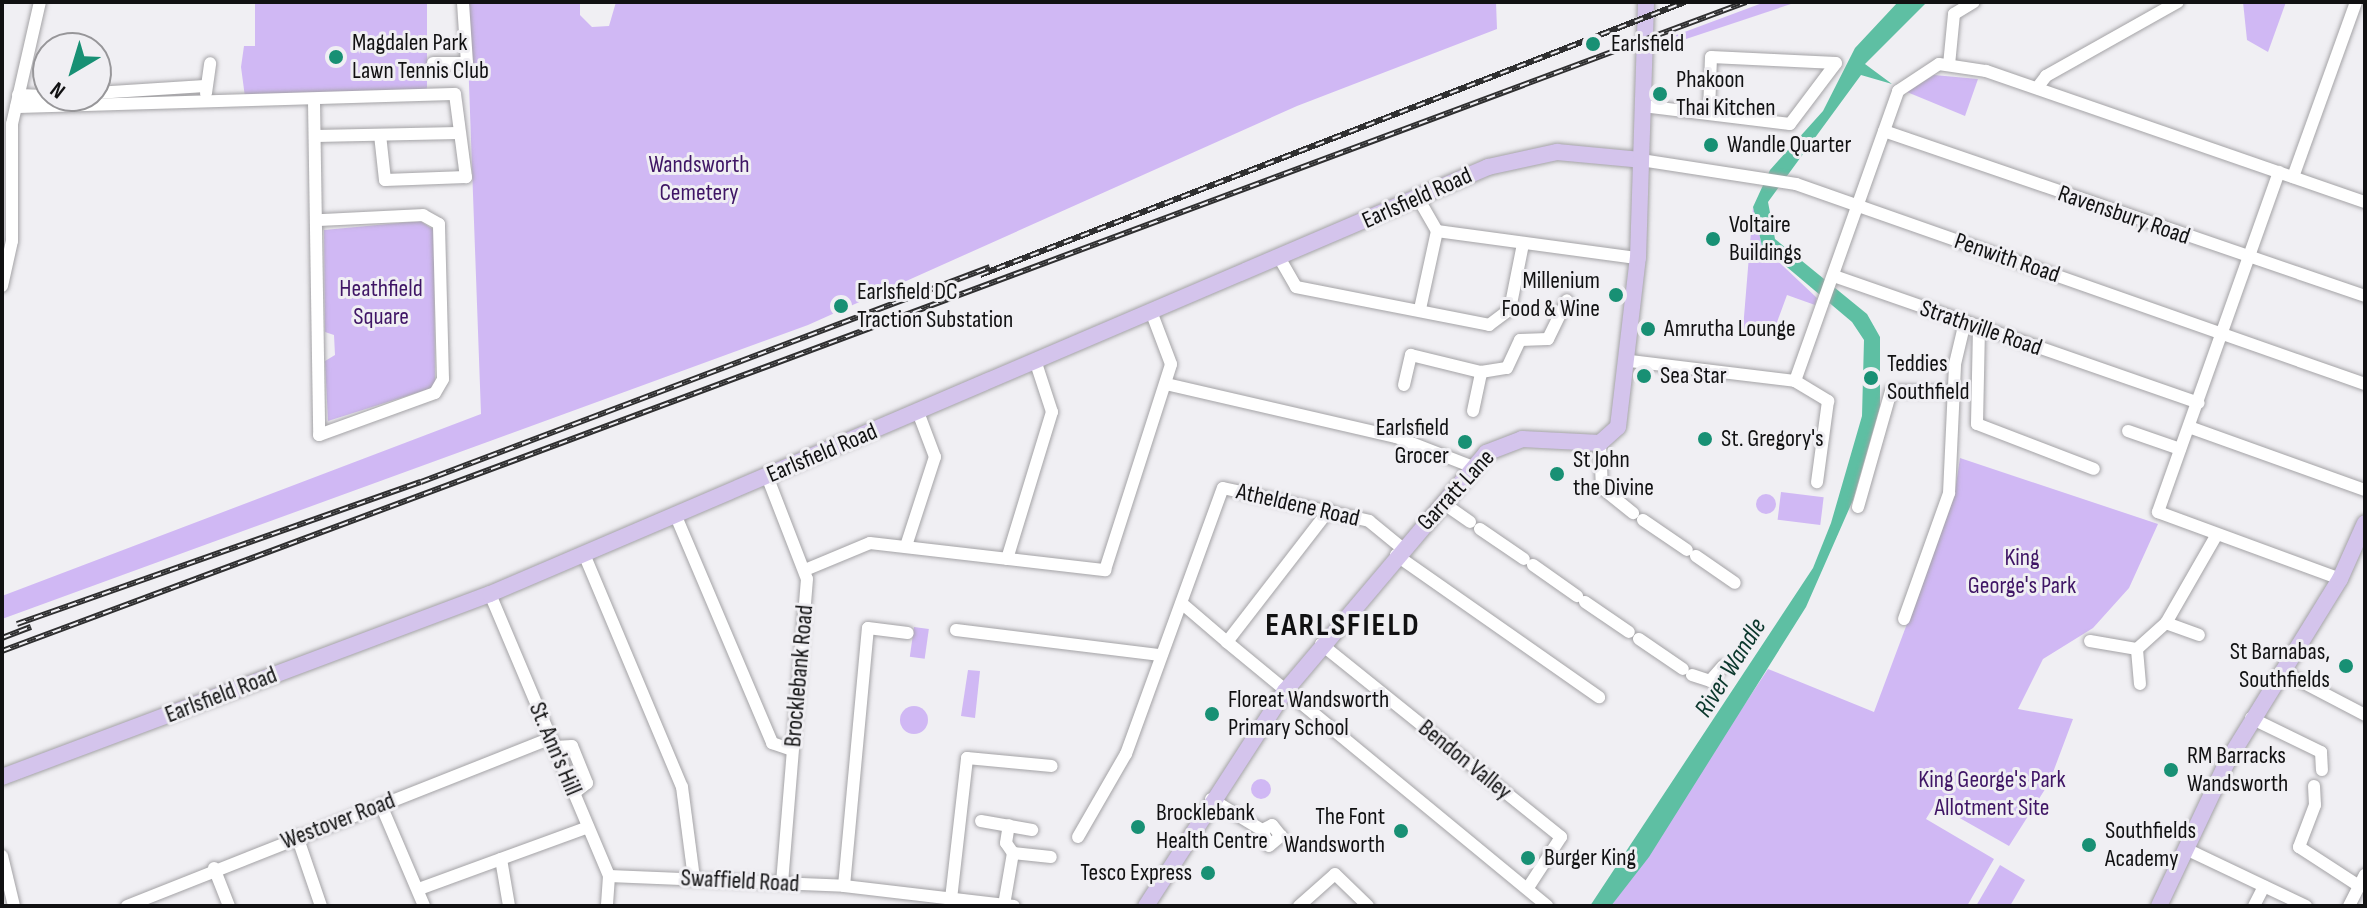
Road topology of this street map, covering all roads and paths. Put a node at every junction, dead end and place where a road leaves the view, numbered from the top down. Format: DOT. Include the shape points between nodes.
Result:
graph roads {
  1 [pos="40,2"];
  2 [pos="463,2"];
  3 [pos="1646,2"];
  4 [pos="1974,2"];
  5 [pos="2178,2"];
  6 [pos="2356,2"];
  7 [pos="210,63"];
  8 [pos="433,63"];
  9 [pos="1949,65"];
  10 [pos="2037,88"];
  11 [pos="112,93"];
  12 [pos="32,99"];
  13 [pos="17,101"];
  14 [pos="314,102"];
  15 [pos="1643,106"];
  16 [pos="1709,112"];
  17 [pos="1884,131"];
  18 [pos="458,133"];
  19 [pos="380,135"];
  20 [pos="316,136"];
  21 [pos="6,152"];
  22 [pos="1641,160"];
  23 [pos="2279,172"];
  24 [pos="2293,177"];
  25 [pos="1418,198"];
  26 [pos="2365,202"];
  27 [pos="1859,205"];
  28 [pos="319,220"];
  29 [pos="1437,231"];
  30 [pos="7,235"];
  31 [pos="1523,244"];
  32 [pos="1638,258"];
  33 [pos="2249,258"];
  34 [pos="1280,259"];
  35 [pos="1833,280"];
  36 [pos="2,286"];
  37 [pos="2365,296"];
  38 [pos="1567,300"];
  39 [pos="1420,309"];
  40 [pos="1152,314"];
  41 [pos="1503,320"];
  42 [pos="1965,322"];
  43 [pos="1979,328"];
  44 [pos="2223,333"];
  45 [pos="1520,340"];
  46 [pos="1630,361"];
  47 [pos="1036,363"];
  48 [pos="1481,372"];
  49 [pos="1795,381"];
  50 [pos="1166,384"];
  51 [pos="2365,384"];
  52 [pos="1404,385"];
  53 [pos="1956,392"];
  54 [pos="2198,403"];
  55 [pos="1473,411"];
  56 [pos="918,412"];
  57 [pos="2189,427"];
  58 [pos="2128,431"];
  59 [pos="1600,443"];
  60 [pos="2180,449"];
  61 [pos="1473,467"];
  62 [pos="2094,469"];
  63 [pos="767,476"];
  64 [pos="1817,482"];
  65 [pos="2365,490"];
  66 [pos="1443,503"];
  67 [pos="1858,507"];
  68 [pos="1329,510"];
  69 [pos="675,514"];
  70 [pos="2365,523"];
  71 [pos="2216,536"];
  72 [pos="906,546"];
  73 [pos="1399,552"];
  74 [pos="584,554"];
  75 [pos="1007,559"];
  76 [pos="805,570"];
  77 [pos="2340,579"];
  78 [pos="1735,583"];
  79 [pos="490,594"];
  80 [pos="1185,606"];
  81 [pos="1904,619"];
  82 [pos="2166,623"];
  83 [pos="956,630"];
  84 [pos="908,633"];
  85 [pos="2199,635"];
  86 [pos="2090,641"];
  87 [pos="1227,642"];
  88 [pos="1321,644"];
  89 [pos="2137,649"];
  90 [pos="1160,655"];
  91 [pos="1723,666"];
  92 [pos="2281,671"];
  93 [pos="2159,679"];
  94 [pos="1286,690"];
  95 [pos="1599,697"];
  96 [pos="2365,715"];
  97 [pos="2251,718"];
  98 [pos="553,743"];
  99 [pos="792,750"];
  100 [pos="1052,766"];
  101 [pos="2322,770"];
  102 [pos="2,777"];
  103 [pos="2314,786"];
  104 [pos="1211,799"];
  105 [pos="381,805"];
  106 [pos="981,821"];
  107 [pos="1009,825"];
  108 [pos="588,827"];
  109 [pos="1032,830"];
  110 [pos="1262,830"];
  111 [pos="297,836"];
  112 [pos="1078,837"];
  113 [pos="2186,849"];
  114 [pos="1013,853"];
  115 [pos="2,856"];
  116 [pos="1051,857"];
  117 [pos="501,859"];
  118 [pos="214,868"];
  119 [pos="609,876"];
  120 [pos="694,878"];
  121 [pos="2362,881"];
  122 [pos="782,883"];
  123 [pos="844,886"];
  124 [pos="1529,886"];
  125 [pos="2264,886"];
  126 [pos="419,889"];
  127 [pos="951,899"];
  128 [pos="1004,905"];
  129 [pos="14,906"];
  130 [pos="127,906"];
  131 [pos="229,906"];
  132 [pos="321,906"];
  133 [pos="424,906"];
  134 [pos="509,906"];
  135 [pos="607,906"];
  136 [pos="1014,906"];
  137 [pos="1146,906"];
  138 [pos="1299,906"];
  139 [pos="1368,906"];
  140 [pos="1547,906"];
  141 [pos="2159,906"];
  142 [pos="2254,906"];
  143 [pos="2306,906"];
  144 [pos="2349,906"];
  1 -- 13 [label="street"];
  2 -- 8 [label="street" via="467,63"];
  3 -- 15 [label="main road"];
  4 -- 9 [label="street" via="1954,14"];
  5 -- 10 [label="street" via="2046,76"];
  6 -- 24 [label="street"];
  7 -- 11 [label="street" via="206,91"];
  9 -- 10 [label="street"];
  9 -- 17 [label="street" via="1902,86"];
  10 -- 23 [label="street"];
  12 -- 13 [label="street"];
  13 -- 14 [label="street"];
  13 -- 21 [label="street"];
  14 -- 18 [label="street" via="455,94"];
  14 -- 20 [label="street"];
  15 -- 16 [label="street"];
  15 -- 22 [label="main road"];
  16 -- 16 [label="street" via="1790,124 1836,63 1711,57"];
  17 -- 27 [label="street"];
  17 -- 33 [label="street, Ravensbury Road"];
  18 -- 19 [label="street"];
  18 -- 19 [label="street" via="465,136 464,178 388,181 381,172"];
  19 -- 20 [label="street"];
  20 -- 28 [label="street"];
  21 -- 30 [label="street"];
  22 -- 25 [label="main road, Earlsfield Road" via="1532,154"];
  22 -- 27 [label="street, Penwith Road" via="1783,181"];
  22 -- 32 [label="main road"];
  23 -- 24 [label="street"];
  23 -- 33 [label="street"];
  24 -- 26 [label="street"];
  25 -- 29 [label="street"];
  25 -- 34 [label="main road, Earlsfield Road"];
  27 -- 35 [label="street"];
  27 -- 44 [label="street, Penwith Road"];
  28 -- 28 [label="street" via="423,215 439,224 443,379 435,393 319,435"];
  29 -- 31 [label="street"];
  29 -- 39 [label="street"];
  30 -- 36 [label="street"];
  31 -- 32 [label="street"];
  31 -- 41 [label="street"];
  32 -- 46 [label="main road"];
  33 -- 37 [label="street, Ravensbury Road"];
  33 -- 44 [label="street"];
  34 -- 39 [label="street" via="1296,287"];
  34 -- 40 [label="main road, Earlsfield Road"];
  35 -- 42 [label="street, Strathville Road"];
  35 -- 49 [label="street"];
  38 -- 45 [label="street" via="1548,339"];
  39 -- 41 [label="street" via="1489,325"];
  40 -- 47 [label="main road, Earlsfield Road"];
  40 -- 50 [label="street" via="1169,352"];
  41 -- 45 [label="street"];
  42 -- 43 [label="street, Strathville Road"];
  42 -- 53 [label="street"];
  43 -- 54 [label="street, Strathville Road"];
  43 -- 62 [label="street" via="1977,424"];
  44 -- 51 [label="street, Penwith Road"];
  44 -- 54 [label="street"];
  45 -- 48 [label="street" via="1507,368"];
  46 -- 49 [label="street"];
  46 -- 59 [label="main road" via="1621,420"];
  47 -- 56 [label="main road, Earlsfield Road"];
  47 -- 75 [label="street" via="1052,412"];
  48 -- 52 [label="street" via="1404,353"];
  48 -- 55 [label="street"];
  49 -- 64 [label="street" via="1828,401"];
  50 -- 61 [label="street" via="1396,437"];
  50 -- 75 [label="street" via="1101,571"];
  53 -- 67 [label="street" via="1891,391"];
  53 -- 81 [label="street" via="1949,493"];
  54 -- 57 [label="street"];
  56 -- 63 [label="main road, Earlsfield Road"];
  56 -- 72 [label="street" via="935,457"];
  57 -- 60 [label="street"];
  57 -- 65 [label="street"];
  58 -- 60 [label="street"];
  59 -- 61 [label="main road, Garratt Lane" via="1508,441"];
  59 -- 78 [label="street" via="1598,479 1638,517"];
  60 -- 71 [label="street" via="2159,513"];
  61 -- 66 [label="main road, Garratt Lane"];
  63 -- 69 [label="main road, Earlsfield Road"];
  63 -- 76 [label="street, Brocklebank Road"];
  66 -- 73 [label="main road, Garratt Lane"];
  66 -- 91 [label="street" via="1687,672 1710,681"];
  68 -- 73 [label="street, Atheldene Road" via="1369,521"];
  68 -- 80 [label="street, Atheldene Road" via="1223,488"];
  68 -- 87 [label="street"];
  69 -- 74 [label="main road, Earlsfield Road"];
  69 -- 99 [label="street" via="772,743"];
  70 -- 77 [label="main road"];
  71 -- 77 [label="street"];
  71 -- 82 [label="street"];
  72 -- 75 [label="street"];
  72 -- 76 [label="street" via="870,543"];
  73 -- 88 [label="main road, Garratt Lane"];
  73 -- 95 [label="street, Atheldene Road"];
  74 -- 79 [label="main road, Earlsfield Road"];
  74 -- 120 [label="street" via="682,787"];
  76 -- 99 [label="street, Brocklebank Road"];
  77 -- 92 [label="main road"];
  79 -- 98 [label="street, St. Ann's Hill"];
  79 -- 102 [label="main road, Earlsfield Road"];
  80 -- 87 [label="street"];
  80 -- 90 [label="street, Atheldene Road"];
  82 -- 85 [label="street"];
  82 -- 89 [label="street"];
  83 -- 90 [label="street"];
  84 -- 123 [label="street" via="868,628"];
  86 -- 89 [label="street" via="2105,655"];
  87 -- 94 [label="street"];
  88 -- 94 [label="main road, Garratt Lane"];
  88 -- 124 [label="street, Bendon Valley" via="1561,837"];
  89 -- 93 [label="street" via="2142,678"];
  90 -- 112 [label="street, Atheldene Road" via="1126,754"];
  92 -- 96 [label="street"];
  92 -- 97 [label="main road"];
  94 -- 104 [label="main road, Garratt Lane"];
  94 -- 124 [label="street"];
  97 -- 101 [label="street" via="2321,752"];
  97 -- 113 [label="main road"];
  98 -- 105 [label="street, Westover Road"];
  98 -- 108 [label="street, St. Ann's Hill" via="572,746 587,783 574,793"];
  99 -- 122 [label="street, Brocklebank Road"];
  100 -- 127 [label="street" via="967,758"];
  103 -- 121 [label="street" via="2315,805 2299,847"];
  104 -- 110 [label="street"];
  104 -- 137 [label="main road, Garratt Lane"];
  105 -- 111 [label="street, Westover Road"];
  105 -- 126 [label="street"];
  106 -- 107 [label="street"];
  107 -- 109 [label="street"];
  107 -- 114 [label="street" via="1006,843"];
  108 -- 117 [label="street"];
  108 -- 119 [label="street, St. Ann's Hill"];
  111 -- 118 [label="street, Westover Road"];
  111 -- 132 [label="street"];
  113 -- 125 [label="street"];
  113 -- 141 [label="main road"];
  114 -- 116 [label="street"];
  114 -- 128 [label="street"];
  115 -- 129 [label="street"];
  117 -- 126 [label="street"];
  117 -- 134 [label="street"];
  118 -- 130 [label="street, Westover Road"];
  118 -- 131 [label="street"];
  119 -- 120 [label="street, Swaffield Road"];
  119 -- 135 [label="street, St. Ann's Hill"];
  120 -- 122 [label="street, Swaffield Road"];
  121 -- 144 [label="street"];
  122 -- 123 [label="street, Swaffield Road"];
  123 -- 127 [label="street, Swaffield Road"];
  124 -- 140 [label="street"];
  125 -- 142 [label="street"];
  125 -- 143 [label="street"];
  126 -- 133 [label="street"];
  127 -- 128 [label="street, Swaffield Road"];
  128 -- 136 [label="street, Swaffield Road"];
  138 -- 139 [label="street" via="1335,874"];
}
